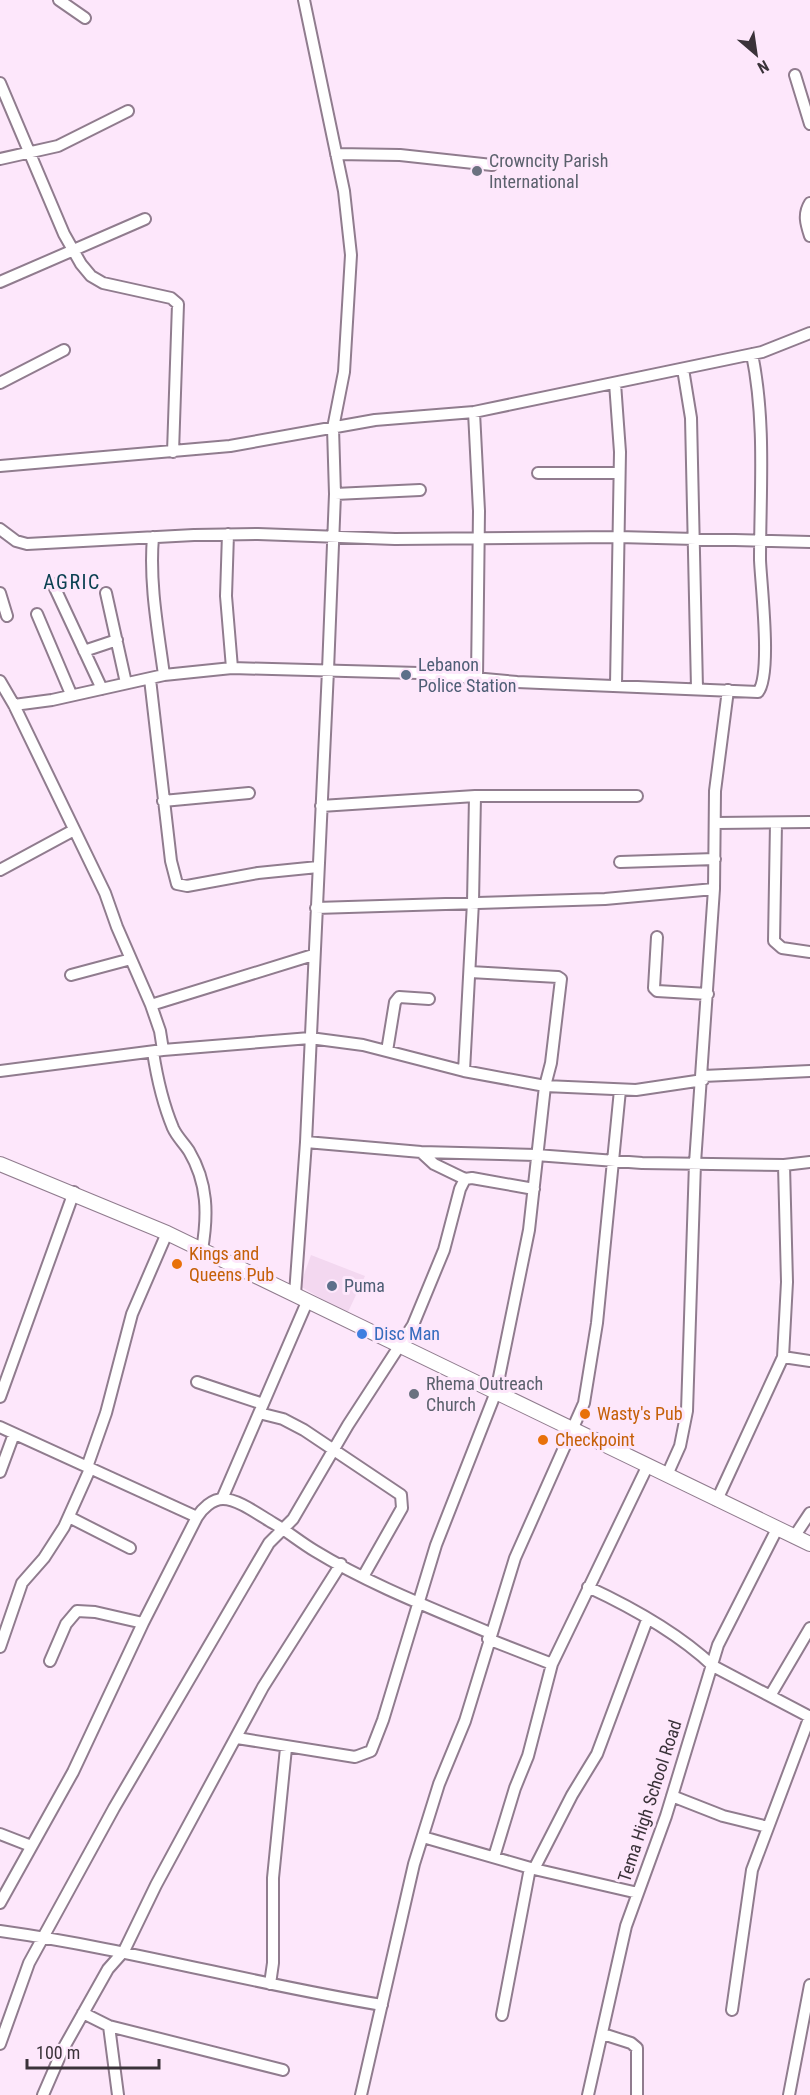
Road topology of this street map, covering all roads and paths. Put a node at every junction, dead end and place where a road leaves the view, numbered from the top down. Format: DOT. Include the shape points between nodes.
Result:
graph roads {
  1 [pos="59,0"];
  2 [pos="304,0"];
  3 [pos="85,18"];
  4 [pos="795,75"];
  5 [pos="0,83"];
  6 [pos="128,111"];
  7 [pos="810,124"];
  8 [pos="30,153"];
  9 [pos="336,154"];
  10 [pos="0,159"];
  11 [pos="492,165"];
  12 [pos="810,203"];
  13 [pos="145,219"];
  14 [pos="810,236"];
  15 [pos="72,249"];
  16 [pos="0,282"];
  17 [pos="810,333"];
  18 [pos="64,350"];
  19 [pos="752,354"];
  20 [pos="683,369"];
  21 [pos="0,383"];
  22 [pos="615,383"];
  23 [pos="474,412"];
  24 [pos="333,428"];
  25 [pos="173,452"];
  26 [pos="0,466"];
  27 [pos="538,473"];
  28 [pos="618,473"];
  29 [pos="420,490"];
  30 [pos="335,494"];
  31 [pos="0,529"];
  32 [pos="228,534"];
  33 [pos="153,537"];
  34 [pos="332,537"];
  35 [pos="618,537"];
  36 [pos="478,538"];
  37 [pos="694,539"];
  38 [pos="761,541"];
  39 [pos="810,542"];
  40 [pos="53,584"];
  41 [pos="0,593"];
  42 [pos="106,593"];
  43 [pos="37,614"];
  44 [pos="7,616"];
  45 [pos="117,640"];
  46 [pos="84,651"];
  47 [pos="232,668"];
  48 [pos="328,670"];
  49 [pos="164,675"];
  50 [pos="477,678"];
  51 [pos="150,679"];
  52 [pos="0,681"];
  53 [pos="126,683"];
  54 [pos="616,685"];
  55 [pos="697,688"];
  56 [pos="102,689"];
  57 [pos="728,690"];
  58 [pos="71,694"];
  59 [pos="3,695"];
  60 [pos="14,705"];
  61 [pos="249,793"];
  62 [pos="637,795"];
  63 [pos="475,796"];
  64 [pos="163,801"];
  65 [pos="321,806"];
  66 [pos="810,822"];
  67 [pos="716,823"];
  68 [pos="776,823"];
  69 [pos="74,830"];
  70 [pos="715,859"];
  71 [pos="620,862"];
  72 [pos="318,867"];
  73 [pos="0,870"];
  74 [pos="714,889"];
  75 [pos="473,902"];
  76 [pos="316,908"];
  77 [pos="657,937"];
  78 [pos="810,952"];
  79 [pos="313,955"];
  80 [pos="131,959"];
  81 [pos="470,972"];
  82 [pos="71,975"];
  83 [pos="708,994"];
  84 [pos="429,999"];
  85 [pos="151,1005"];
  86 [pos="310,1038"];
  87 [pos="158,1051"];
  88 [pos="387,1051"];
  89 [pos="0,1071"];
  90 [pos="464,1071"];
  91 [pos="810,1071"];
  92 [pos="703,1078"];
  93 [pos="545,1086"];
  94 [pos="620,1090"];
  95 [pos="306,1142"];
  96 [pos="421,1152"];
  97 [pos="536,1155"];
  98 [pos="614,1161"];
  99 [pos="810,1162"];
  100 [pos="695,1163"];
  101 [pos="0,1164"];
  102 [pos="784,1165"];
  103 [pos="465,1179"];
  104 [pos="534,1189"];
  105 [pos="74,1192"];
  106 [pos="167,1233"];
  107 [pos="202,1250"];
  108 [pos="295,1294"];
  109 [pos="308,1302"];
  110 [pos="399,1346"];
  111 [pos="783,1358"];
  112 [pos="810,1361"];
  113 [pos="197,1382"];
  114 [pos="496,1392"];
  115 [pos="0,1397"];
  116 [pos="261,1408"];
  117 [pos="0,1427"];
  118 [pos="573,1429"];
  119 [pos="14,1434"];
  120 [pos="332,1450"];
  121 [pos="648,1465"];
  122 [pos="88,1468"];
  123 [pos="0,1472"];
  124 [pos="667,1475"];
  125 [pos="222,1499"];
  126 [pos="717,1500"];
  127 [pos="810,1513"];
  128 [pos="197,1517"];
  129 [pos="69,1518"];
  130 [pos="285,1529"];
  131 [pos="777,1529"];
  132 [pos="794,1537"];
  133 [pos="810,1544"];
  134 [pos="130,1548"];
  135 [pos="341,1564"];
  136 [pos="364,1575"];
  137 [pos="588,1587"];
  138 [pos="417,1602"];
  139 [pos="647,1620"];
  140 [pos="143,1623"];
  141 [pos="810,1628"];
  142 [pos="489,1636"];
  143 [pos="0,1647"];
  144 [pos="50,1661"];
  145 [pos="552,1664"];
  146 [pos="713,1666"];
  147 [pos="770,1696"];
  148 [pos="810,1716"];
  149 [pos="237,1738"];
  150 [pos="286,1748"];
  151 [pos="672,1796"];
  152 [pos="768,1827"];
  153 [pos="0,1834"];
  154 [pos="423,1837"];
  155 [pos="31,1846"];
  156 [pos="494,1857"];
  157 [pos="532,1869"];
  158 [pos="4,1888"];
  159 [pos="638,1893"];
  160 [pos="0,1903"];
  161 [pos="0,1932"];
  162 [pos="45,1937"];
  163 [pos="124,1951"];
  164 [pos="270,1984"];
  165 [pos="810,1985"];
  166 [pos="382,2005"];
  167 [pos="732,2010"];
  168 [pos="83,2013"];
  169 [pos="502,2015"];
  170 [pos="109,2026"];
  171 [pos="603,2034"];
  172 [pos="0,2043"];
  173 [pos="283,2070"];
  174 [pos="53,2075"];
  175 [pos="43,2095"];
  176 [pos="53,2095"];
  177 [pos="118,2095"];
  178 [pos="361,2095"];
  179 [pos="588,2095"];
  180 [pos="638,2095"];
  181 [pos="789,2095"];
  1 -- 3 [label="street"];
  2 -- 9 [label="street"];
  4 -- 7 [label="street"];
  5 -- 8 [label="street"];
  6 -- 8 [label="street" via="66,143"];
  8 -- 10 [label="street"];
  8 -- 15 [label="street"];
  9 -- 11 [label="street" via="400,155"];
  9 -- 24 [label="street" via="351,255 344,372"];
  12 -- 14 [label="street" via="805,220"];
  13 -- 15 [label="street"];
  15 -- 16 [label="street"];
  15 -- 25 [label="street" via="91,276 103,283 171,298 178,304"];
  17 -- 19 [label="street"];
  18 -- 21 [label="street"];
  19 -- 20 [label="street"];
  19 -- 38 [label="street" via="762,450"];
  20 -- 22 [label="street"];
  20 -- 37 [label="street" via="691,418"];
  22 -- 23 [label="street"];
  22 -- 28 [label="street"];
  23 -- 24 [label="street" via="375,420"];
  23 -- 36 [label="street"];
  24 -- 25 [label="street"];
  24 -- 30 [label="street"];
  25 -- 26 [label="street"];
  27 -- 28 [label="street"];
  28 -- 35 [label="street"];
  29 -- 30 [label="street"];
  30 -- 34 [label="street"];
  31 -- 33 [label="street" via="27,544"];
  32 -- 33 [label="street"];
  32 -- 34 [label="street"];
  32 -- 47 [label="street" via="226,596"];
  33 -- 49 [label="street" via="153,577"];
  34 -- 36 [label="street"];
  34 -- 48 [label="street"];
  35 -- 36 [label="street"];
  35 -- 37 [label="street"];
  35 -- 54 [label="street"];
  36 -- 50 [label="street"];
  37 -- 38 [label="street"];
  37 -- 55 [label="street"];
  38 -- 39 [label="street"];
  38 -- 57 [label="street" via="765,641 761,688 751,692"];
  40 -- 46 [label="street"];
  41 -- 44 [label="street"];
  42 -- 45 [label="street"];
  43 -- 58 [label="street"];
  45 -- 46 [label="street"];
  45 -- 53 [label="street"];
  46 -- 56 [label="street"];
  47 -- 48 [label="street"];
  47 -- 49 [label="street"];
  48 -- 50 [label="street"];
  48 -- 65 [label="street"];
  49 -- 51 [label="street"];
  50 -- 54 [label="street"];
  51 -- 53 [label="street"];
  51 -- 64 [label="street"];
  52 -- 59 [label="street"];
  53 -- 56 [label="street"];
  54 -- 55 [label="street"];
  55 -- 57 [label="street"];
  56 -- 58 [label="street"];
  57 -- 67 [label="street" via="715,791"];
  58 -- 60 [label="street"];
  59 -- 60 [label="street"];
  60 -- 69 [label="street"];
  61 -- 64 [label="street"];
  62 -- 63 [label="street"];
  63 -- 65 [label="street"];
  63 -- 75 [label="street"];
  64 -- 72 [label="street" via="171,861 181,886"];
  65 -- 72 [label="street"];
  66 -- 68 [label="street"];
  67 -- 68 [label="street"];
  67 -- 70 [label="street"];
  68 -- 78 [label="street" via="774,942 782,948"];
  69 -- 73 [label="street"];
  69 -- 80 [label="street"];
  70 -- 71 [label="street"];
  70 -- 74 [label="street"];
  72 -- 76 [label="street"];
  74 -- 75 [label="street" via="605,899"];
  74 -- 83 [label="street"];
  75 -- 76 [label="street"];
  75 -- 81 [label="street"];
  76 -- 79 [label="street"];
  77 -- 83 [label="street" via="654,988"];
  79 -- 85 [label="street"];
  79 -- 86 [label="street"];
  80 -- 82 [label="street"];
  80 -- 85 [label="street"];
  81 -- 90 [label="street"];
  81 -- 93 [label="street" via="561,979 552,1063"];
  83 -- 92 [label="street"];
  84 -- 88 [label="street" via="399,997"];
  85 -- 87 [label="street" via="160,1031"];
  86 -- 87 [label="street"];
  86 -- 88 [label="street"];
  86 -- 95 [label="street"];
  87 -- 89 [label="street"];
  87 -- 107 [label="street" via="158,1083 173,1127 195,1164 205,1192"];
  88 -- 90 [label="street"];
  90 -- 93 [label="street"];
  91 -- 92 [label="street"];
  92 -- 94 [label="street"];
  92 -- 100 [label="street"];
  93 -- 94 [label="street"];
  93 -- 97 [label="street"];
  94 -- 98 [label="street"];
  95 -- 96 [label="street"];
  95 -- 108 [label="street"];
  96 -- 97 [label="street"];
  96 -- 103 [label="street" via="434,1164"];
  97 -- 98 [label="street"];
  97 -- 104 [label="street"];
  98 -- 100 [label="street"];
  98 -- 118 [label="street" via="597,1323 584,1402"];
  99 -- 102 [label="street"];
  100 -- 102 [label="street"];
  100 -- 124 [label="street" via="687,1411 680,1446"];
  101 -- 105 [label="main road"];
  102 -- 111 [label="street" via="787,1282"];
  103 -- 104 [label="street"];
  103 -- 110 [label="street" via="433,1281"];
  104 -- 114 [label="street"];
  105 -- 106 [label="main road"];
  105 -- 115 [label="street"];
  106 -- 107 [label="main road"];
  106 -- 122 [label="street" via="132,1314"];
  107 -- 108 [label="main road"];
  108 -- 109 [label="main road"];
  109 -- 110 [label="main road"];
  109 -- 116 [label="street"];
  110 -- 114 [label="main road"];
  110 -- 120 [label="street"];
  111 -- 112 [label="street"];
  111 -- 126 [label="street"];
  113 -- 116 [label="street"];
  114 -- 118 [label="main road"];
  114 -- 138 [label="street"];
  116 -- 120 [label="street"];
  116 -- 125 [label="street"];
  117 -- 119 [label="street"];
  118 -- 121 [label="main road"];
  118 -- 142 [label="street" via="527,1528"];
  119 -- 122 [label="street"];
  119 -- 123 [label="street"];
  120 -- 130 [label="street"];
  120 -- 136 [label="street" via="396,1490 403,1500"];
  121 -- 124 [label="main road"];
  121 -- 137 [label="street"];
  122 -- 128 [label="street"];
  122 -- 129 [label="street"];
  124 -- 126 [label="main road"];
  125 -- 128 [label="street" via="202,1509"];
  125 -- 130 [label="street"];
  126 -- 131 [label="main road"];
  127 -- 132 [label="street"];
  128 -- 140 [label="street"];
  129 -- 134 [label="street"];
  129 -- 143 [label="street" via="44,1558 22,1582"];
  130 -- 135 [label="street"];
  130 -- 162 [label="street" via="269,1543 208,1645"];
  131 -- 132 [label="main road"];
  131 -- 146 [label="street, Tema High School Road" via="718,1645"];
  132 -- 133 [label="main road"];
  135 -- 136 [label="street"];
  135 -- 149 [label="street" via="263,1687"];
  136 -- 138 [label="street"];
  137 -- 139 [label="street"];
  137 -- 145 [label="street"];
  138 -- 142 [label="street"];
  138 -- 150 [label="street" via="371,1751 355,1757"];
  139 -- 146 [label="street"];
  139 -- 157 [label="street" via="597,1755"];
  140 -- 144 [label="street" via="77,1611 66,1624"];
  140 -- 155 [label="street" via="97,1725"];
  141 -- 147 [label="street"];
  142 -- 145 [label="street"];
  142 -- 154 [label="street" via="465,1720"];
  145 -- 156 [label="street" via="528,1756"];
  146 -- 147 [label="street"];
  146 -- 151 [label="street, Tema High School Road"];
  147 -- 148 [label="street"];
  148 -- 152 [label="street"];
  149 -- 150 [label="street"];
  149 -- 163 [label="street"];
  150 -- 164 [label="street" via="273,1878"];
  151 -- 152 [label="street" via="723,1816"];
  151 -- 159 [label="street, Tema High School Road"];
  152 -- 167 [label="street" via="752,1870"];
  153 -- 155 [label="street"];
  154 -- 156 [label="street"];
  154 -- 166 [label="street"];
  155 -- 158 [label="street"];
  156 -- 157 [label="street"];
  157 -- 159 [label="street"];
  157 -- 169 [label="street"];
  158 -- 160 [label="street"];
  159 -- 171 [label="street, Tema High School Road" via="626,1926"];
  161 -- 162 [label="street"];
  162 -- 163 [label="street"];
  162 -- 172 [label="street" via="29,1964"];
  163 -- 164 [label="street"];
  163 -- 168 [label="street" via="108,1969"];
  164 -- 166 [label="street"];
  165 -- 181 [label="street"];
  166 -- 178 [label="street"];
  168 -- 170 [label="street"];
  168 -- 174 [label="street"];
  170 -- 173 [label="street"];
  170 -- 177 [label="street"];
  171 -- 179 [label="street, Tema High School Road"];
  171 -- 180 [label="street" via="637,2048"];
  174 -- 175 [label="street"];
  174 -- 176 [label="street"];
}
